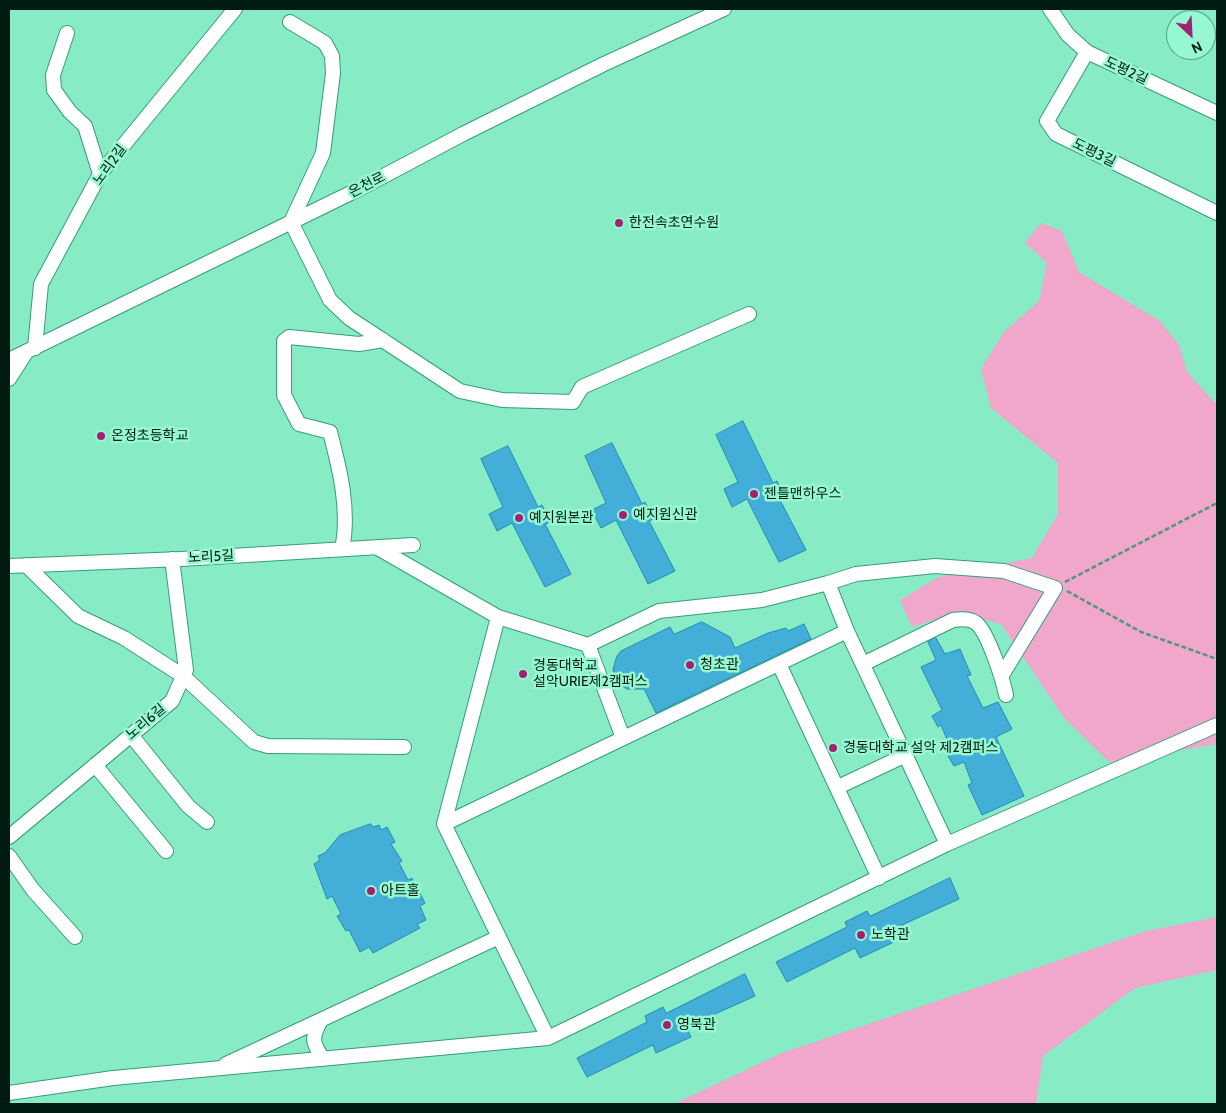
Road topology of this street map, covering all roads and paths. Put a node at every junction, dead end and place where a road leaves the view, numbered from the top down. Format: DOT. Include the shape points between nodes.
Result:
graph roads {
  1 [pos="236,9"];
  2 [pos="724,9"];
  3 [pos="1050,9"];
  4 [pos="290,22"];
  5 [pos="67,33"];
  6 [pos="1087,52"];
  7 [pos="1217,113"];
  8 [pos="100,174"];
  9 [pos="1217,213"];
  10 [pos="291,222"];
  11 [pos="749,314"];
  12 [pos="383,340"];
  13 [pos="31,350"];
  14 [pos="9,360"];
  15 [pos="9,379"];
  16 [pos="1217,503"];
  17 [pos="413,545"];
  18 [pos="376,547"];
  19 [pos="342,549"];
  20 [pos="172,559"];
  21 [pos="26,565"];
  22 [pos="9,566"];
  23 [pos="828,583"];
  24 [pos="1055,588"];
  25 [pos="498,617"];
  26 [pos="847,631"];
  27 [pos="588,645"];
  28 [pos="1217,659"];
  29 [pos="780,664"];
  30 [pos="863,664"];
  31 [pos="1002,675"];
  32 [pos="184,676"];
  33 [pos="1006,695"];
  34 [pos="1217,725"];
  35 [pos="131,735"];
  36 [pos="623,738"];
  37 [pos="404,747"];
  38 [pos="906,755"];
  39 [pos="95,765"];
  40 [pos="838,787"];
  41 [pos="207,822"];
  42 [pos="444,824"];
  43 [pos="9,837"];
  44 [pos="947,844"];
  45 [pos="166,851"];
  46 [pos="9,856"];
  47 [pos="879,878"];
  48 [pos="75,937"];
  49 [pos="499,937"];
  50 [pos="321,1020"];
  51 [pos="548,1038"];
  52 [pos="323,1059"];
  53 [pos="216,1069"];
  54 [pos="9,1093"];
  1 -- 8 [label="street, 노리2길"];
  2 -- 10 [label="street, 온천로" via="472,129"];
  3 -- 6 [label="street, 도평2길" via="1068,35"];
  4 -- 10 [label="street" via="325,43 332,56 333,73 323,153"];
  5 -- 8 [label="street" via="53,75 54,90 85,126"];
  6 -- 7 [label="street, 도평2길"];
  6 -- 9 [label="street, 도평3길" via="1047,121 1056,134"];
  8 -- 13 [label="street, 노리2길" via="42,284"];
  10 -- 12 [label="street" via="330,300 349,318"];
  10 -- 13 [label="street, 온천로"];
  11 -- 12 [label="street" via="582,387 573,402 502,400 460,392"];
  12 -- 19 [label="street" via="359,344 288,337 284,341 284,395 299,424 330,432 341,479 346,529"];
  13 -- 14 [label="street, 온천로"];
  13 -- 15 [label="street"];
  16 -- 24 [label="path"];
  17 -- 18 [label="street, 노리5길"];
  18 -- 19 [label="street, 노리5길"];
  18 -- 25 [label="street"];
  19 -- 20 [label="street, 노리5길"];
  20 -- 21 [label="street, 노리5길"];
  20 -- 32 [label="street, 노리6길" via="186,670"];
  21 -- 22 [label="street, 노리5길"];
  21 -- 32 [label="street" via="78,616 124,638"];
  23 -- 24 [label="street" via="856,574 935,566 1004,571"];
  23 -- 26 [label="street"];
  23 -- 27 [label="street" via="762,600 659,611"];
  24 -- 28 [label="path" via="1071,592 1141,632"];
  24 -- 31 [label="street"];
  25 -- 27 [label="street"];
  25 -- 42 [label="street"];
  26 -- 29 [label="street"];
  26 -- 30 [label="street"];
  27 -- 36 [label="street"];
  29 -- 36 [label="street"];
  29 -- 40 [label="street"];
  30 -- 31 [label="street" via="963,618 976,623"];
  30 -- 38 [label="street"];
  31 -- 33 [label="street"];
  32 -- 35 [label="street, 노리6길" via="172,701"];
  32 -- 37 [label="street" via="254,742 268,746"];
  34 -- 44 [label="street"];
  35 -- 39 [label="street, 노리6길"];
  35 -- 41 [label="street" via="188,806"];
  36 -- 42 [label="street"];
  38 -- 40 [label="street"];
  38 -- 44 [label="street"];
  39 -- 43 [label="street, 노리6길"];
  39 -- 45 [label="street"];
  40 -- 47 [label="street"];
  42 -- 49 [label="street"];
  44 -- 47 [label="street"];
  46 -- 48 [label="street" via="33,890"];
  47 -- 51 [label="street"];
  49 -- 50 [label="street"];
  49 -- 51 [label="street"];
  50 -- 52 [label="street" via="313,1040"];
  50 -- 53 [label="street"];
  51 -- 52 [label="street"];
  52 -- 53 [label="street"];
  53 -- 54 [label="street" via="113,1078"];
}
